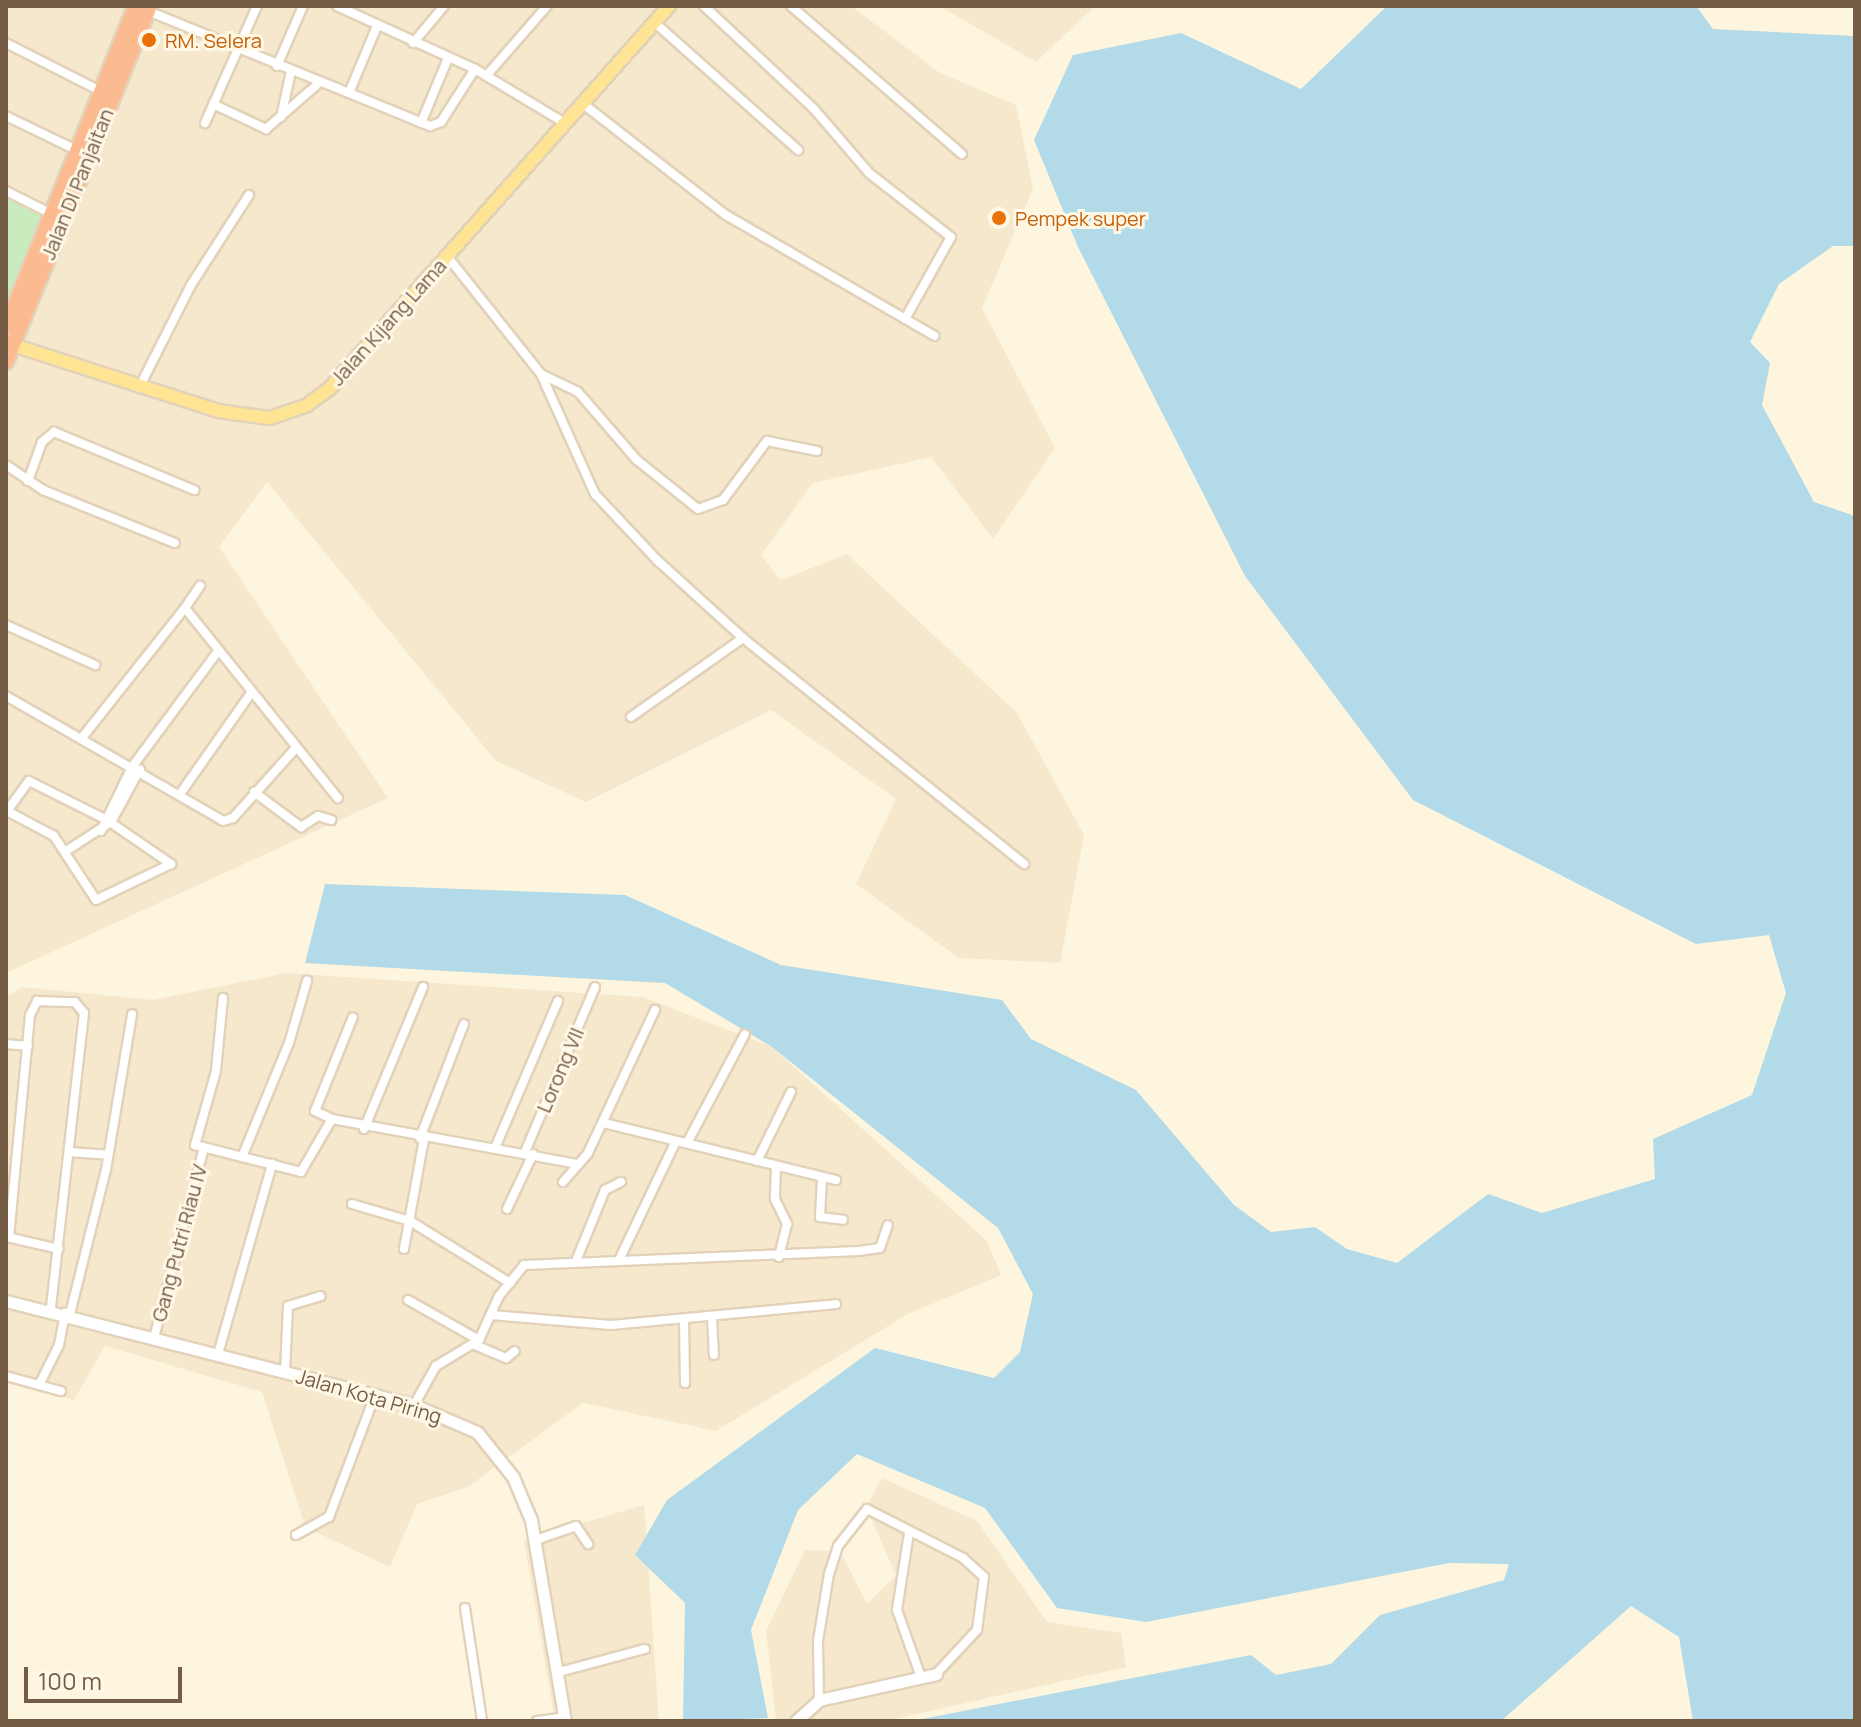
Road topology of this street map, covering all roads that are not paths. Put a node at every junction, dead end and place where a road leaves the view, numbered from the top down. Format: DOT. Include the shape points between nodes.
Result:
graph roads {
  1 [pos="257,6"];
  2 [pos="303,6"];
  3 [pos="337,6"];
  4 [pos="444,6"];
  5 [pos="547,6"];
  6 [pos="669,6"];
  7 [pos="704,6"];
  8 [pos="791,6"];
  9 [pos="145,8"];
  10 [pos="654,22"];
  11 [pos="377,26"];
  12 [pos="6,43"];
  13 [pos="413,43"];
  14 [pos="236,48"];
  15 [pos="448,58"];
  16 [pos="277,66"];
  17 [pos="475,69"];
  18 [pos="291,71"];
  19 [pos="487,75"];
  20 [pos="320,82"];
  21 [pos="102,92"];
  22 [pos="349,93"];
  23 [pos="582,103"];
  24 [pos="213,104"];
  25 [pos="6,116"];
  26 [pos="281,117"];
  27 [pos="205,123"];
  28 [pos="421,123"];
  29 [pos="565,123"];
  30 [pos="798,150"];
  31 [pos="78,151"];
  32 [pos="962,154"];
  33 [pos="6,191"];
  34 [pos="249,195"];
  35 [pos="52,214"];
  36 [pos="447,256"];
  37 [pos="905,319"];
  38 [pos="6,327"];
  39 [pos="935,336"];
  40 [pos="13,345"];
  41 [pos="6,362"];
  42 [pos="541,374"];
  43 [pos="139,389"];
  44 [pos="817,451"];
  45 [pos="6,465"];
  46 [pos="28,481"];
  47 [pos="194,490"];
  48 [pos="175,543"];
  49 [pos="200,586"];
  50 [pos="185,608"];
  51 [pos="6,625"];
  52 [pos="743,638"];
  53 [pos="218,651"];
  54 [pos="95,665"];
  55 [pos="251,693"];
  56 [pos="6,696"];
  57 [pos="631,717"];
  58 [pos="81,739"];
  59 [pos="295,749"];
  60 [pos="136,769"];
  61 [pos="254,792"];
  62 [pos="180,794"];
  63 [pos="338,798"];
  64 [pos="107,820"];
  65 [pos="331,820"];
  66 [pos="66,851"];
  67 [pos="1024,864"];
  68 [pos="307,981"];
  69 [pos="423,987"];
  70 [pos="595,987"];
  71 [pos="223,998"];
  72 [pos="558,1001"];
  73 [pos="655,1010"];
  74 [pos="132,1014"];
  75 [pos="353,1017"];
  76 [pos="464,1024"];
  77 [pos="745,1034"];
  78 [pos="6,1044"];
  79 [pos="28,1046"];
  80 [pos="791,1092"];
  81 [pos="332,1119"];
  82 [pos="604,1123"];
  83 [pos="364,1129"];
  84 [pos="422,1138"];
  85 [pos="676,1141"];
  86 [pos="687,1143"];
  87 [pos="204,1148"];
  88 [pos="495,1148"];
  89 [pos="69,1152"];
  90 [pos="529,1153"];
  91 [pos="108,1155"];
  92 [pos="242,1157"];
  93 [pos="757,1161"];
  94 [pos="272,1164"];
  95 [pos="577,1164"];
  96 [pos="776,1166"];
  97 [pos="822,1178"];
  98 [pos="836,1180"];
  99 [pos="563,1182"];
  100 [pos="621,1182"];
  101 [pos="9,1194"];
  102 [pos="352,1204"];
  103 [pos="507,1209"];
  104 [pos="843,1220"];
  105 [pos="410,1221"];
  106 [pos="888,1225"];
  107 [pos="8,1237"];
  108 [pos="59,1249"];
  109 [pos="404,1249"];
  110 [pos="779,1257"];
  111 [pos="619,1260"];
  112 [pos="576,1261"];
  113 [pos="510,1283"];
  114 [pos="320,1296"];
  115 [pos="408,1300"];
  116 [pos="6,1301"];
  117 [pos="836,1304"];
  118 [pos="51,1309"];
  119 [pos="67,1313"];
  120 [pos="491,1315"];
  121 [pos="712,1318"];
  122 [pos="684,1320"];
  123 [pos="154,1338"];
  124 [pos="477,1343"];
  125 [pos="515,1351"];
  126 [pos="218,1354"];
  127 [pos="714,1355"];
  128 [pos="285,1372"];
  129 [pos="6,1376"];
  130 [pos="685,1383"];
  131 [pos="39,1385"];
  132 [pos="61,1391"];
  133 [pos="375,1395"];
  134 [pos="414,1405"];
  135 [pos="909,1533"];
  136 [pos="296,1535"];
  137 [pos="536,1540"];
  138 [pos="588,1544"];
  139 [pos="465,1608"];
  140 [pos="645,1649"];
  141 [pos="559,1672"];
  142 [pos="936,1674"];
  143 [pos="921,1677"];
  144 [pos="819,1700"];
  145 [pos="565,1719"];
  146 [pos="482,1721"];
  147 [pos="537,1721"];
  148 [pos="796,1721"];
  1 -- 14 [label="street"];
  2 -- 16 [label="street"];
  3 -- 11 [label="street"];
  4 -- 13 [label="street"];
  5 -- 19 [label="street"];
  6 -- 10 [label="main road, Jalan Kijang Lama"];
  7 -- 37 [label="street" via="814,109 869,173 951,237"];
  8 -- 32 [label="street"];
  9 -- 14 [label="street"];
  9 -- 21 [label="highway, Jalan DI Panjaitan"];
  9 -- 40 [label="highway, Jalan DI Panjaitan"];
  10 -- 23 [label="main road, Jalan Kijang Lama"];
  10 -- 30 [label="street"];
  11 -- 13 [label="street"];
  11 -- 22 [label="street"];
  12 -- 21 [label="street"];
  13 -- 15 [label="street"];
  14 -- 16 [label="street"];
  14 -- 24 [label="street"];
  15 -- 17 [label="street"];
  15 -- 28 [label="street"];
  16 -- 18 [label="street"];
  17 -- 19 [label="street"];
  17 -- 28 [label="street" via="441,122"];
  18 -- 20 [label="street"];
  18 -- 26 [label="street"];
  19 -- 29 [label="street"];
  20 -- 22 [label="street"];
  20 -- 26 [label="street"];
  21 -- 31 [label="highway, Jalan DI Panjaitan"];
  22 -- 28 [label="street"];
  23 -- 29 [label="main road, Jalan Kijang Lama"];
  23 -- 37 [label="street" via="709,204"];
  24 -- 26 [label="street" via="265,129"];
  24 -- 27 [label="street"];
  25 -- 31 [label="street"];
  29 -- 36 [label="main road, Jalan Kijang Lama"];
  31 -- 35 [label="highway, Jalan DI Panjaitan"];
  33 -- 35 [label="street"];
  34 -- 43 [label="street" via="191,285"];
  35 -- 38 [label="highway, Jalan DI Panjaitan"];
  36 -- 42 [label="street"];
  36 -- 43 [label="main road, Jalan Kijang Lama" via="330,388 294,411 251,417"];
  37 -- 39 [label="street"];
  40 -- 41 [label="highway, Jalan DI Panjaitan"];
  40 -- 43 [label="main road, Jalan Kijang Lama"];
  42 -- 44 [label="street" via="578,392 645,469 698,509 723,500 767,441"];
  42 -- 52 [label="street" via="595,494"];
  45 -- 46 [label="street"];
  46 -- 47 [label="street" via="42,442 54,432"];
  46 -- 48 [label="street"];
  49 -- 50 [label="street"];
  50 -- 53 [label="street"];
  50 -- 58 [label="street"];
  51 -- 54 [label="street"];
  52 -- 57 [label="street"];
  52 -- 67 [label="street"];
  53 -- 55 [label="street"];
  53 -- 60 [label="street"];
  55 -- 59 [label="street"];
  55 -- 62 [label="street"];
  56 -- 58 [label="street"];
  58 -- 60 [label="street"];
  59 -- 61 [label="street"];
  59 -- 63 [label="street"];
  60 -- 62 [label="street"];
  60 -- 64 [label="street"];
  61 -- 62 [label="street" via="226,821"];
  61 -- 65 [label="street" via="301,827 318,816"];
  64 -- 66 [label="street" via="101,831"];
  64 -- 66 [label="street" via="23,783 7,811 47,830"];
  64 -- 66 [label="street" via="167,857 169,867 99,900"];
  68 -- 92 [label="street" via="289,1043"];
  69 -- 83 [label="street"];
  70 -- 90 [label="street, Lorong VII"];
  71 -- 87 [label="street, Gang Putri Riau IV" via="216,1071 193,1137"];
  72 -- 88 [label="street"];
  73 -- 82 [label="street"];
  74 -- 91 [label="street"];
  75 -- 81 [label="street" via="315,1111"];
  76 -- 84 [label="street"];
  77 -- 86 [label="street"];
  78 -- 79 [label="street"];
  79 -- 89 [label="street" via="37,1001 75,1002 82,1008"];
  79 -- 101 [label="street"];
  80 -- 93 [label="street"];
  81 -- 83 [label="street"];
  81 -- 94 [label="street" via="304,1171"];
  82 -- 85 [label="street"];
  82 -- 95 [label="street"];
  83 -- 84 [label="street"];
  84 -- 88 [label="street"];
  84 -- 105 [label="street"];
  85 -- 86 [label="street"];
  85 -- 111 [label="street"];
  86 -- 93 [label="street"];
  87 -- 92 [label="street"];
  87 -- 123 [label="street, Gang Putri Riau IV"];
  88 -- 90 [label="street"];
  89 -- 91 [label="street"];
  89 -- 108 [label="street"];
  90 -- 95 [label="street"];
  90 -- 103 [label="street, Lorong VII"];
  91 -- 119 [label="street"];
  92 -- 94 [label="street"];
  93 -- 96 [label="street"];
  94 -- 126 [label="street"];
  95 -- 99 [label="street"];
  96 -- 97 [label="street"];
  96 -- 110 [label="street" via="775,1199 787,1224"];
  97 -- 98 [label="street"];
  97 -- 104 [label="street" via="820,1217"];
  100 -- 112 [label="street" via="605,1190"];
  101 -- 107 [label="street"];
  102 -- 105 [label="street"];
  105 -- 109 [label="street"];
  105 -- 113 [label="street"];
  106 -- 110 [label="street" via="880,1248"];
  107 -- 108 [label="street"];
  108 -- 118 [label="street"];
  110 -- 111 [label="street"];
  111 -- 112 [label="street"];
  112 -- 113 [label="street" via="524,1265"];
  113 -- 120 [label="street"];
  114 -- 128 [label="street" via="288,1306"];
  115 -- 124 [label="street"];
  116 -- 118 [label="street, Jalan Kota Piring"];
  117 -- 121 [label="street"];
  118 -- 119 [label="street, Jalan Kota Piring"];
  119 -- 123 [label="street, Jalan Kota Piring"];
  119 -- 131 [label="street" via="59,1345"];
  120 -- 122 [label="street" via="560,1325"];
  120 -- 124 [label="street"];
  121 -- 122 [label="street"];
  121 -- 127 [label="street"];
  122 -- 130 [label="street"];
  123 -- 126 [label="street, Jalan Kota Piring"];
  124 -- 125 [label="street" via="506,1358"];
  124 -- 134 [label="street" via="436,1366"];
  126 -- 128 [label="street, Jalan Kota Piring"];
  128 -- 133 [label="street, Jalan Kota Piring"];
  129 -- 131 [label="street"];
  131 -- 132 [label="street"];
  133 -- 134 [label="street, Jalan Kota Piring"];
  133 -- 136 [label="street" via="329,1517"];
  134 -- 137 [label="street, Jalan Kota Piring" via="469,1426 490,1443 526,1503"];
  135 -- 142 [label="street" via="963,1558 984,1577 977,1630"];
  135 -- 143 [label="street" via="897,1610"];
  135 -- 144 [label="street" via="867,1509 838,1546 818,1641"];
  137 -- 138 [label="street" via="576,1526"];
  137 -- 141 [label="street, Jalan Kota Piring"];
  139 -- 146 [label="street"];
  140 -- 141 [label="street"];
  141 -- 145 [label="street, Jalan Kota Piring"];
  142 -- 143 [label="street"];
  143 -- 144 [label="street"];
  144 -- 148 [label="street"];
  145 -- 147 [label="street"];
}
